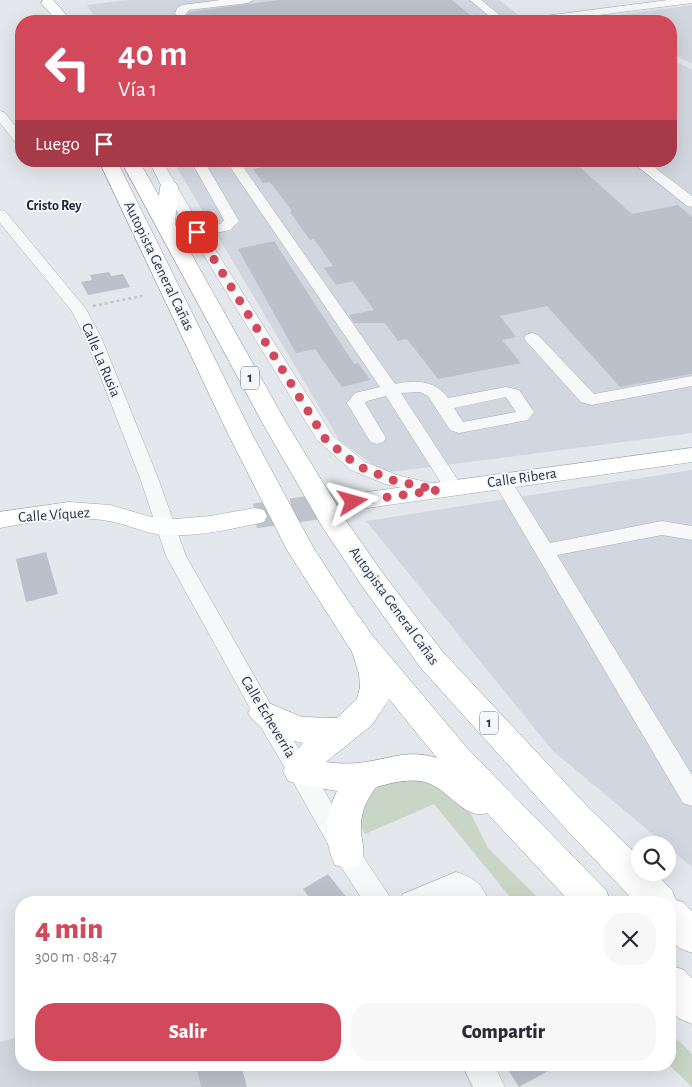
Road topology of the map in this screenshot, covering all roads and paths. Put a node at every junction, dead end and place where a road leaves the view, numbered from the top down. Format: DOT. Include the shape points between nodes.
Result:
graph roads {
  1 [pos="248,0"];
  2 [pos="475,0"];
  3 [pos="691,1"];
  4 [pos="47,2"];
  5 [pos="593,2"];
  6 [pos="641,7"];
  7 [pos="608,11"];
  8 [pos="180,14"];
  9 [pos="54,15"];
  10 [pos="59,15"];
  11 [pos="494,15"];
  12 [pos="562,15"];
  13 [pos="577,15"];
  14 [pos="617,15"];
  15 [pos="0,116"];
  16 [pos="15,134"];
  17 [pos="111,167"];
  18 [pos="133,167"];
  19 [pos="158,167"];
  20 [pos="201,167"];
  21 [pos="236,167"];
  22 [pos="645,167"];
  23 [pos="169,187"];
  24 [pos="689,199"];
  25 [pos="0,214"];
  26 [pos="165,225"];
  27 [pos="197,232"];
  28 [pos="142,296"];
  29 [pos="78,309"];
  30 [pos="532,338"];
  31 [pos="692,381"];
  32 [pos="391,390"];
  33 [pos="442,405"];
  34 [pos="377,438"];
  35 [pos="692,455"];
  36 [pos="502,481"];
  37 [pos="446,489"];
  38 [pos="353,502"];
  39 [pos="256,516"];
  40 [pos="0,520"];
  41 [pos="166,527"];
  42 [pos="692,533"];
  43 [pos="544,551"];
  44 [pos="361,643"];
  45 [pos="264,713"];
  46 [pos="343,730"];
  47 [pos="300,771"];
  48 [pos="365,776"];
  49 [pos="692,796"];
  50 [pos="347,854"];
  51 [pos="375,896"];
  52 [pos="427,896"];
  53 [pos="472,896"];
  54 [pos="574,896"];
  55 [pos="587,896"];
  56 [pos="653,896"];
  57 [pos="676,920"];
  58 [pos="692,936"];
  59 [pos="676,989"];
  60 [pos="692,1005"];
  61 [pos="481,1071"];
  62 [pos="490,1087"];
  1 -- 8 [label="street" via="186,7"];
  2 -- 11 [label="street"];
  3 -- 6 [label="street"];
  4 -- 9 [label="highway"];
  4 -- 10 [label="highway"];
  5 -- 6 [label="street"];
  5 -- 7 [label="street"];
  5 -- 12 [label="street" via="593,8 588,11"];
  6 -- 7 [label="street"];
  7 -- 13 [label="street"];
  7 -- 14 [label="street"];
  15 -- 16 [label="street"];
  17 -- 44 [label="highway, Autopista General Cañas / 1" via="241,436 301,550"];
  18 -- 26 [label="highway, Autopista General Cañas / 1"];
  19 -- 23 [label="street"];
  20 -- 27 [label="street" via="232,221 225,227"];
  21 -- 32 [label="street"];
  22 -- 24 [label="street"];
  23 -- 26 [label="highway"];
  23 -- 27 [label="street"];
  25 -- 29 [label="street, Calle La Rusia"];
  26 -- 56 [label="highway, Autopista General Cañas / 1" via="275,424 337,528 378,587 431,659"];
  27 -- 37 [label="street" via="326,440 358,466 392,480"];
  28 -- 29 [label="path"];
  29 -- 41 [label="street, Calle La Rusia" via="150,478"];
  30 -- 31 [label="street" via="592,400"];
  32 -- 33 [label="street" via="414,386 426,388 434,392"];
  32 -- 34 [label="street" via="361,397 356,403"];
  32 -- 37 [label="street"];
  35 -- 36 [label="main road, Calle Ribera"];
  36 -- 37 [label="main road, Calle Ribera"];
  36 -- 43 [label="street"];
  37 -- 38 [label="main road, Calle Ribera"];
  39 -- 41 [label="main road" via="199,526"];
  40 -- 41 [label="main road, Calle Víquez" via="36,513 109,512"];
  41 -- 45 [label="street, Calle Echeverría" via="176,556"];
  42 -- 43 [label="street" via="662,528"];
  43 -- 49 [label="street"];
  44 -- 46 [label="highway" via="376,686 371,703 361,718"];
  44 -- 55 [label="highway, Autopista General Cañas / 1" via="456,758"];
  45 -- 46 [label="highway" via="301,732"];
  45 -- 47 [label="street, Calle Echeverría"];
  46 -- 47 [label="highway" via="317,750"];
  47 -- 48 [label="highway" via="324,777"];
  47 -- 50 [label="street, Calle Echeverría"];
  48 -- 50 [label="highway" via="351,794 344,814 343,835"];
  48 -- 54 [label="highway" via="407,766 425,768 457,783 476,798 512,840"];
  50 -- 51 [label="street, Calle Echeverría"];
  52 -- 53 [label="street" via="460,884"];
  57 -- 58 [label="highway"];
  59 -- 60 [label="highway"];
  61 -- 62 [label="street"];
}
